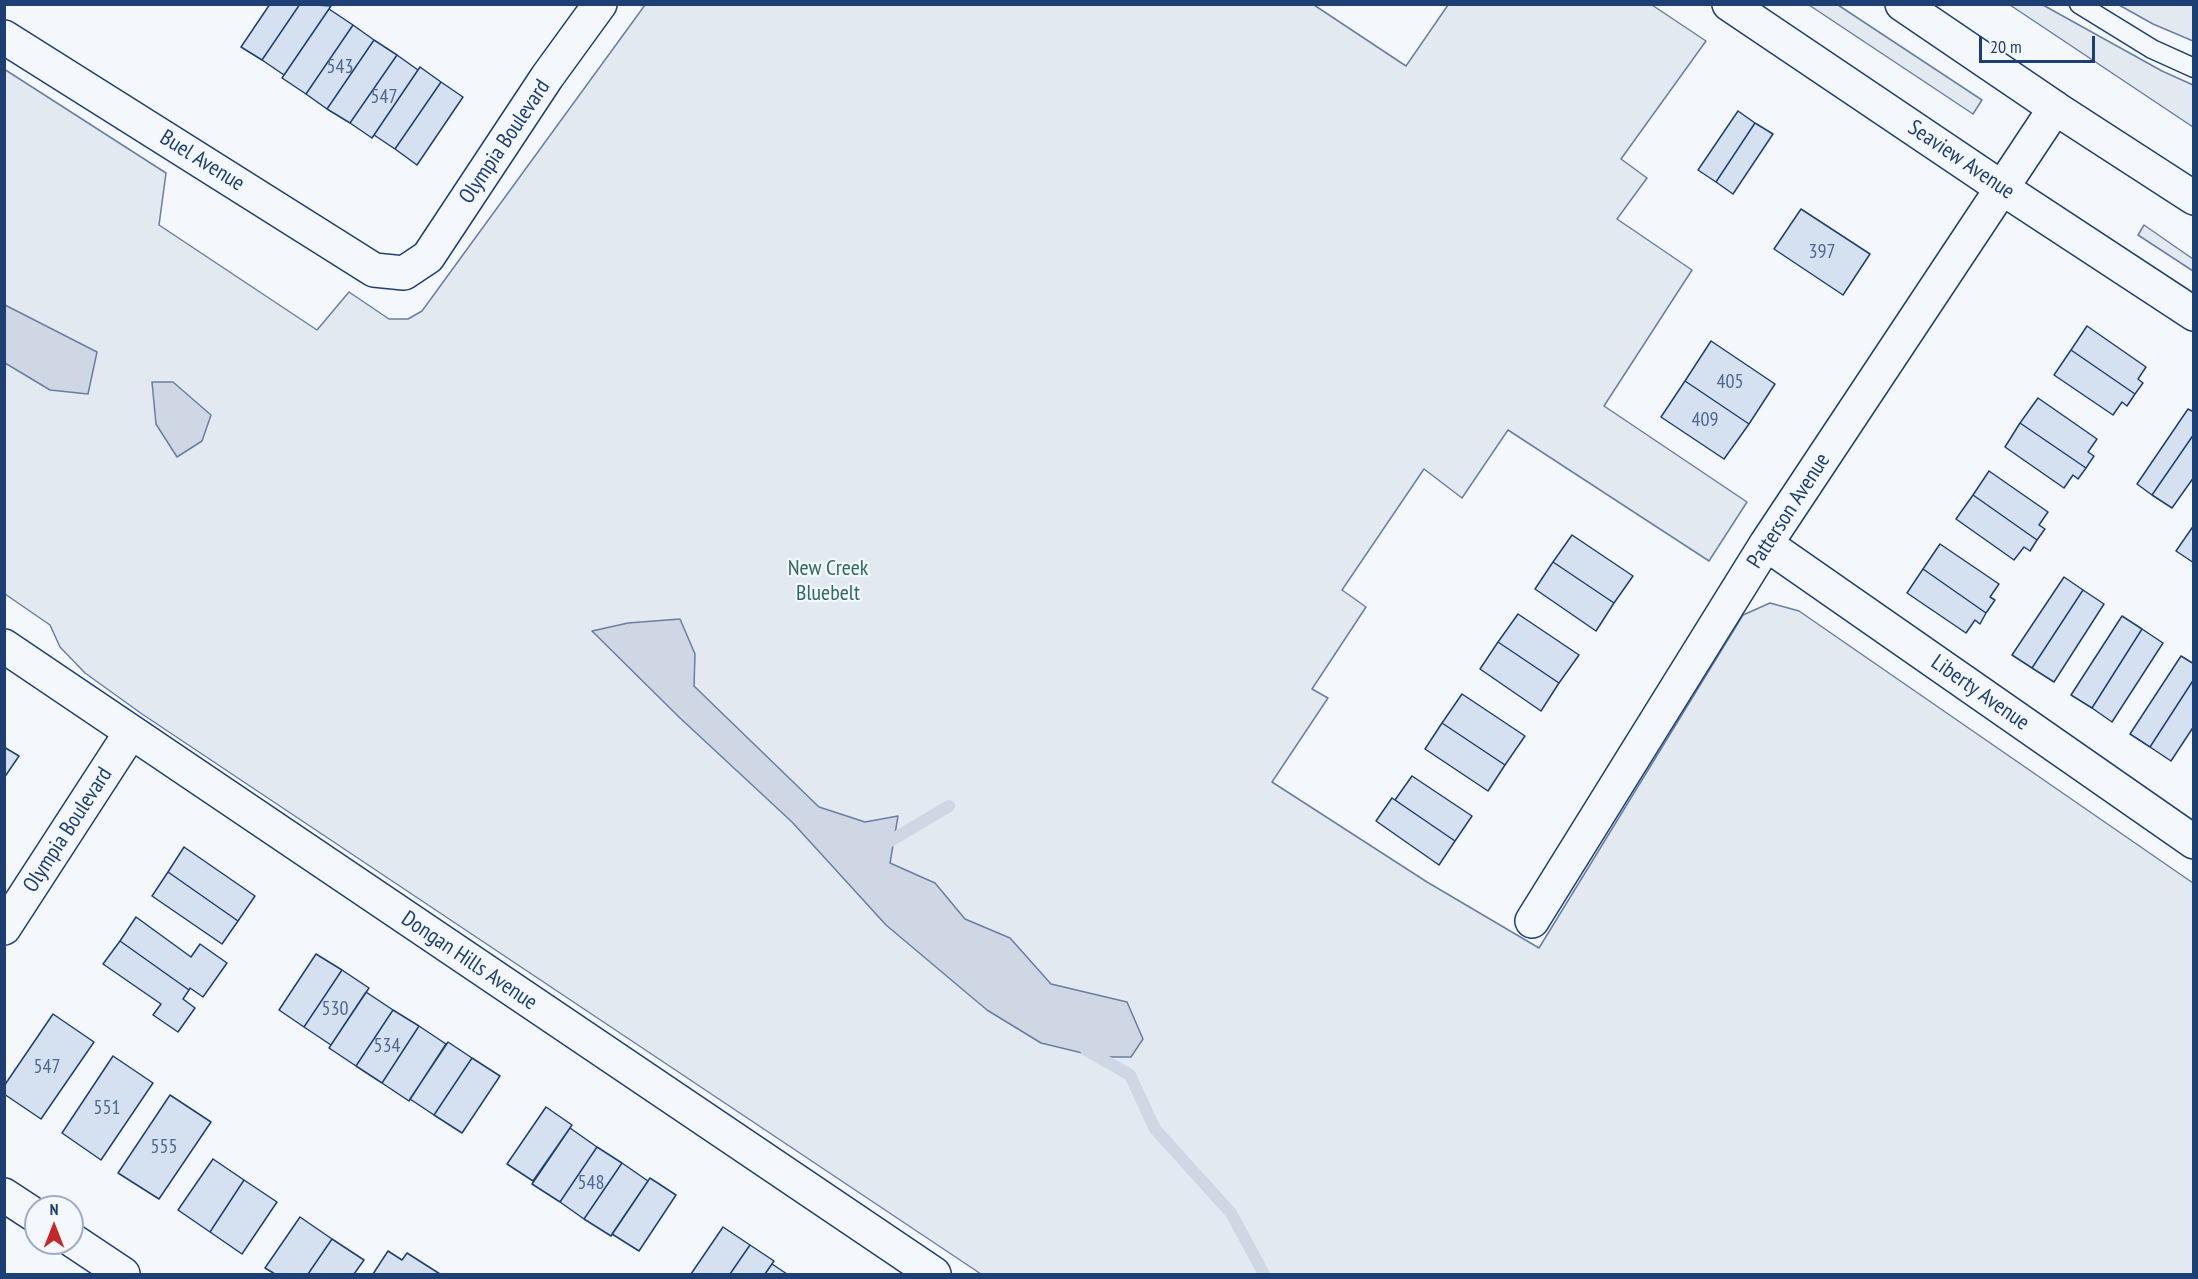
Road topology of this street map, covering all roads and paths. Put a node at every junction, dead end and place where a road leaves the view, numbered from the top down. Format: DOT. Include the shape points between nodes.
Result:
graph roads {
  1 [pos="600,4"];
  2 [pos="1729,4"];
  3 [pos="1902,4"];
  4 [pos="2079,4"];
  5 [pos="4,37"];
  6 [pos="2193,68"];
  7 [pos="2055,108"];
  8 [pos="2002,188"];
  9 [pos="2193,198"];
  10 [pos="404,273"];
  11 [pos="2193,314"];
  12 [pos="1766,544"];
  13 [pos="4,646"];
  14 [pos="131,732"];
  15 [pos="2193,842"];
  16 [pos="1532,921"];
  17 [pos="4,928"];
  18 [pos="4,1195"];
  19 [pos="24,1208"];
  20 [pos="84,1248"];
  21 [pos="123,1275"];
  22 [pos="934,1275"];
  1 -- 10 [label="street, Olympia Boulevard" via="428,258"];
  2 -- 8 [label="street, Seaview Avenue"];
  3 -- 7 [label="street"];
  4 -- 6 [label="lane" via="2152,49"];
  5 -- 10 [label="street, Buel Avenue" via="374,270"];
  7 -- 8 [label="street, Patterson Avenue"];
  7 -- 9 [label="street"];
  8 -- 11 [label="street, Seaview Avenue"];
  8 -- 12 [label="street, Patterson Avenue"];
  12 -- 15 [label="street, Liberty Avenue"];
  12 -- 16 [label="street, Patterson Avenue"];
  13 -- 14 [label="street, Dongan Hills Avenue"];
  14 -- 17 [label="street, Olympia Boulevard"];
  14 -- 22 [label="street, Dongan Hills Avenue"];
  18 -- 19 [label="street"];
  20 -- 21 [label="street"];
}
